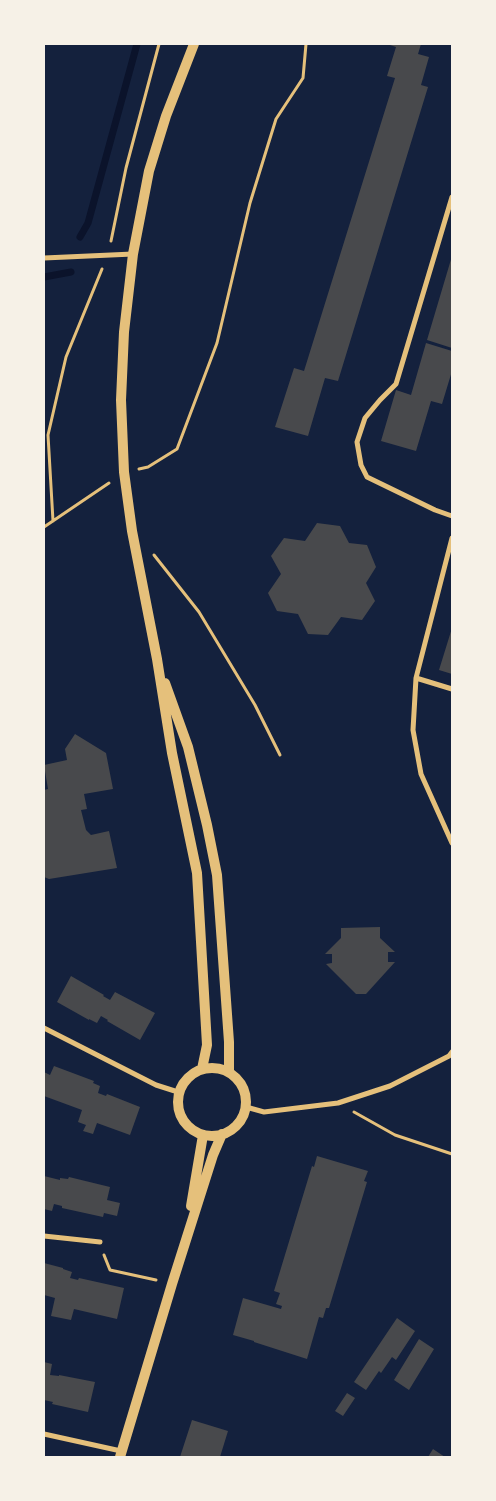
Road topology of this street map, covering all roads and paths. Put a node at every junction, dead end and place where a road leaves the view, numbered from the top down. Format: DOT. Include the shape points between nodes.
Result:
graph roads {
  1 [pos="159,44"];
  2 [pos="194,44"];
  3 [pos="306,44"];
  4 [pos="452,197"];
  5 [pos="133,254"];
  6 [pos="108,255"];
  7 [pos="44,258"];
  8 [pos="124,472"];
  9 [pos="452,516"];
  10 [pos="53,521"];
  11 [pos="44,527"];
  12 [pos="132,531"];
  13 [pos="452,538"];
  14 [pos="157,659"];
  15 [pos="416,678"];
  16 [pos="452,689"];
  17 [pos="280,755"];
  18 [pos="452,843"];
  19 [pos="44,1028"];
  20 [pos="452,1052"];
  21 [pos="202,1068"];
  22 [pos="229,1072"];
  23 [pos="178,1092"];
  24 [pos="338,1103"];
  25 [pos="246,1108"];
  26 [pos="222,1134"];
  27 [pos="203,1135"];
  28 [pos="452,1154"];
  29 [pos="44,1236"];
  30 [pos="100,1242"];
  31 [pos="185,1244"];
  32 [pos="172,1284"];
  33 [pos="44,1434"];
  34 [pos="121,1454"];
  1 -- 6 [label="path" via="126,168"];
  2 -- 5 [label="main road" via="149,171"];
  3 -- 8 [label="path" via="303,78 276,119 250,203 217,343 177,449 148,467"];
  4 -- 9 [label="street" via="396,384 365,418 357,442 361,466 367,478"];
  5 -- 6 [label="street"];
  5 -- 8 [label="main road" via="124,332 121,400"];
  6 -- 7 [label="street"];
  6 -- 10 [label="path" via="66,357 48,435"];
  8 -- 10 [label="path"];
  8 -- 12 [label="main road"];
  10 -- 11 [label="path"];
  12 -- 14 [label="main road"];
  12 -- 17 [label="path" via="162,563 199,612 255,705"];
  13 -- 15 [label="street"];
  14 -- 21 [label="main road" via="172,753 197,873 207,1045"];
  14 -- 22 [label="main road" via="188,748 217,875"];
  15 -- 16 [label="street"];
  15 -- 18 [label="street" via="413,730 421,774"];
  19 -- 23 [label="street" via="156,1085"];
  20 -- 24 [label="street" via="390,1086"];
  21 -- 22 [label="main road" via="216,1067"];
  21 -- 23 [label="main road" via="191,1074"];
  22 -- 25 [label="main road" via="243,1087"];
  23 -- 27 [label="main road" via="179,1114 185,1123"];
  24 -- 25 [label="street" via="264,1112"];
  24 -- 28 [label="path" via="395,1135"];
  25 -- 26 [label="main road" via="238,1124"];
  26 -- 27 [label="main road"];
  26 -- 31 [label="main road"];
  27 -- 31 [label="main road"];
  29 -- 30 [label="street"];
  30 -- 32 [label="path" via="110,1270"];
  31 -- 32 [label="main road"];
  32 -- 34 [label="main road"];
  33 -- 34 [label="street"];
}
